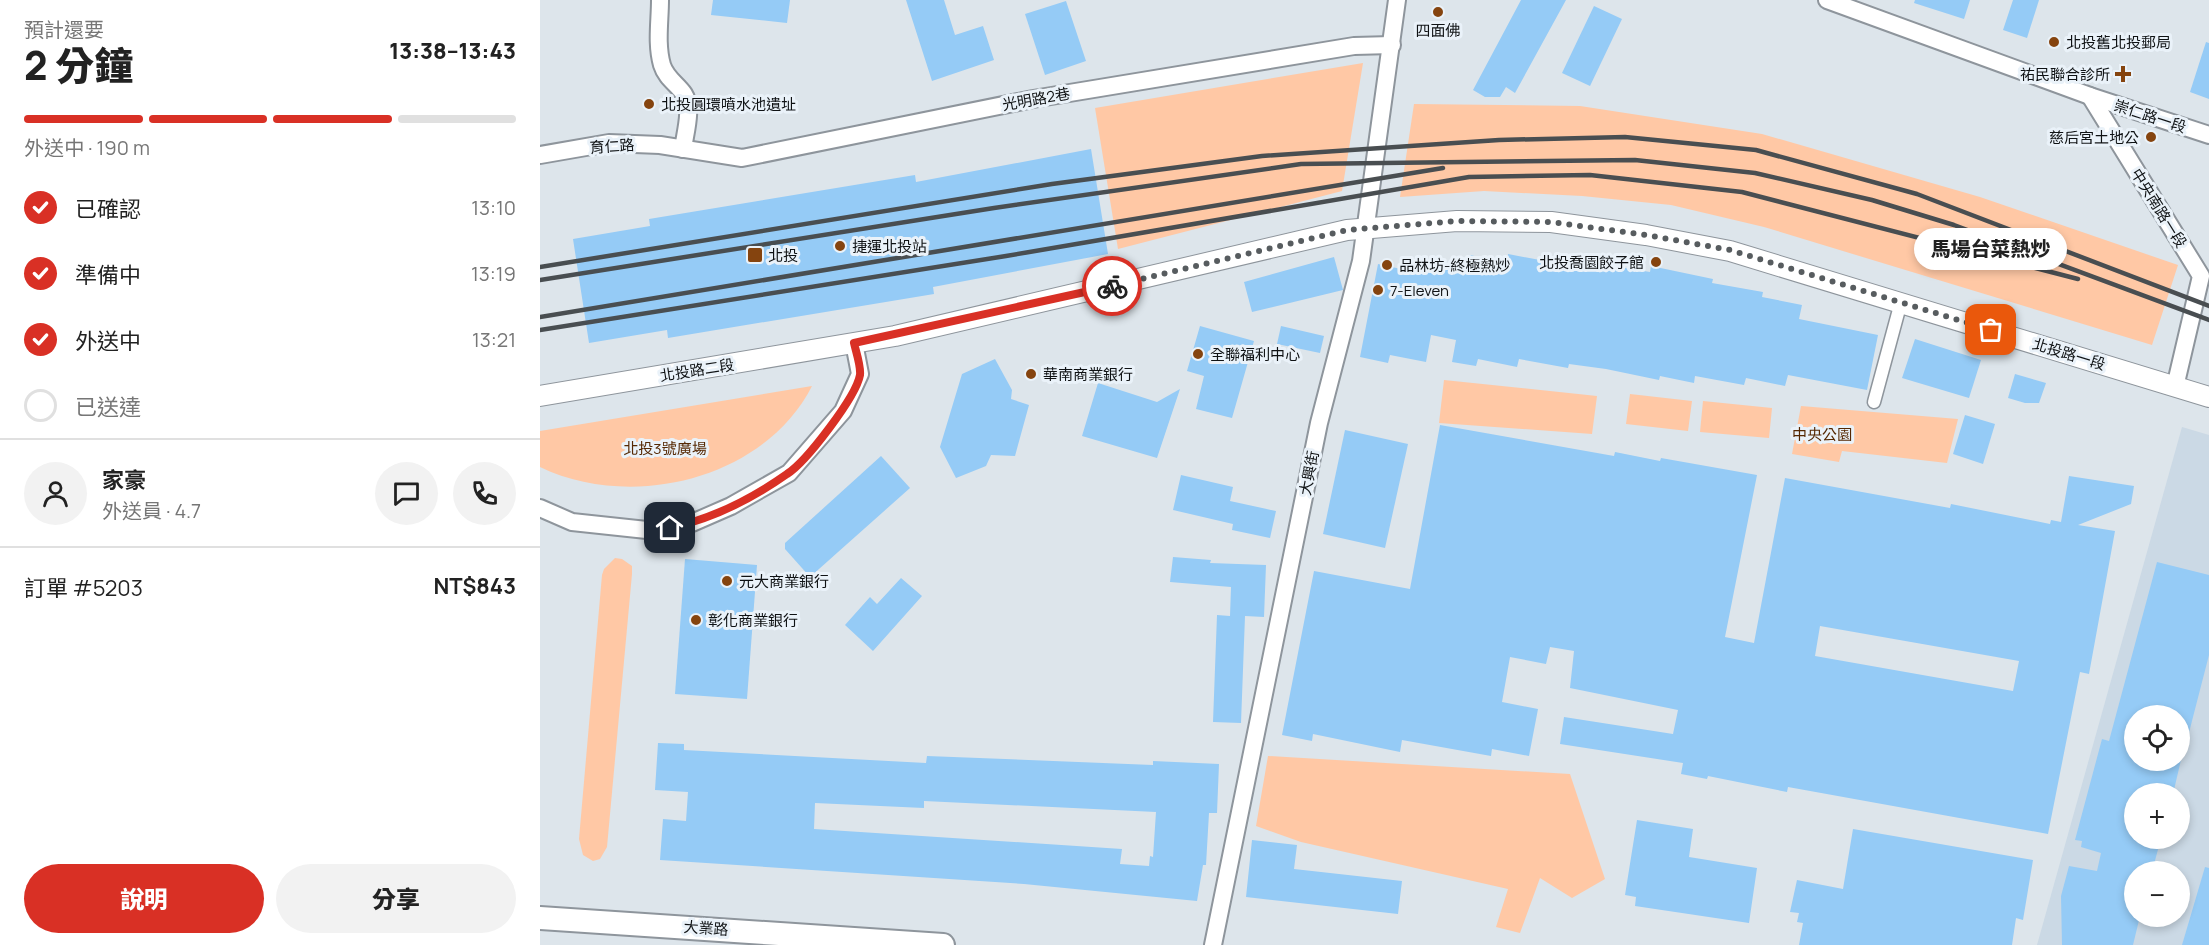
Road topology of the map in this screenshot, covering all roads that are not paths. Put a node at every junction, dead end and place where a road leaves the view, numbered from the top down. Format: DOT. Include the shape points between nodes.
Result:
graph roads {
  1 [pos="660,0"];
  2 [pos="1397,0"];
  3 [pos="1827,0"];
  4 [pos="1392,45"];
  5 [pos="2090,96"];
  6 [pos="2209,135"];
  7 [pos="683,149"];
  8 [pos="540,155"];
  9 [pos="1365,228"];
  10 [pos="1901,303"];
  11 [pos="854,343"];
  12 [pos="2175,387"];
  13 [pos="540,396"];
  14 [pos="2209,397"];
  15 [pos="1874,402"];
  16 [pos="540,508"];
  17 [pos="540,918"];
  18 [pos="943,945"];
  19 [pos="1212,945"];
  1 -- 7 [label="street" via="662,66 684,95 688,109"];
  2 -- 4 [label="street, 大興街"];
  3 -- 5 [label="street"];
  4 -- 7 [label="street, 光明路2巷" via="1354,46 1050,96 742,158"];
  4 -- 9 [label="street, 大興街"];
  5 -- 6 [label="street, 崇仁路一段"];
  5 -- 12 [label="street, 中央南路一段" via="2201,276"];
  7 -- 8 [label="street, 育仁路" via="609,143"];
  9 -- 10 [label="street, 北投路一段" via="1457,221 1551,222 1646,235 1730,250"];
  9 -- 11 [label="street, 北投路二段"];
  9 -- 19 [label="street, 大興街" via="1361,261 1319,423"];
  10 -- 12 [label="street, 北投路一段"];
  10 -- 15 [label="street"];
  11 -- 13 [label="street, 北投路二段"];
  11 -- 16 [label="street" via="860,374 843,411 789,473 731,506 692,523 656,531 572,522"];
  12 -- 14 [label="street, 北投路一段"];
  17 -- 18 [label="main road, 大業路"];
}
